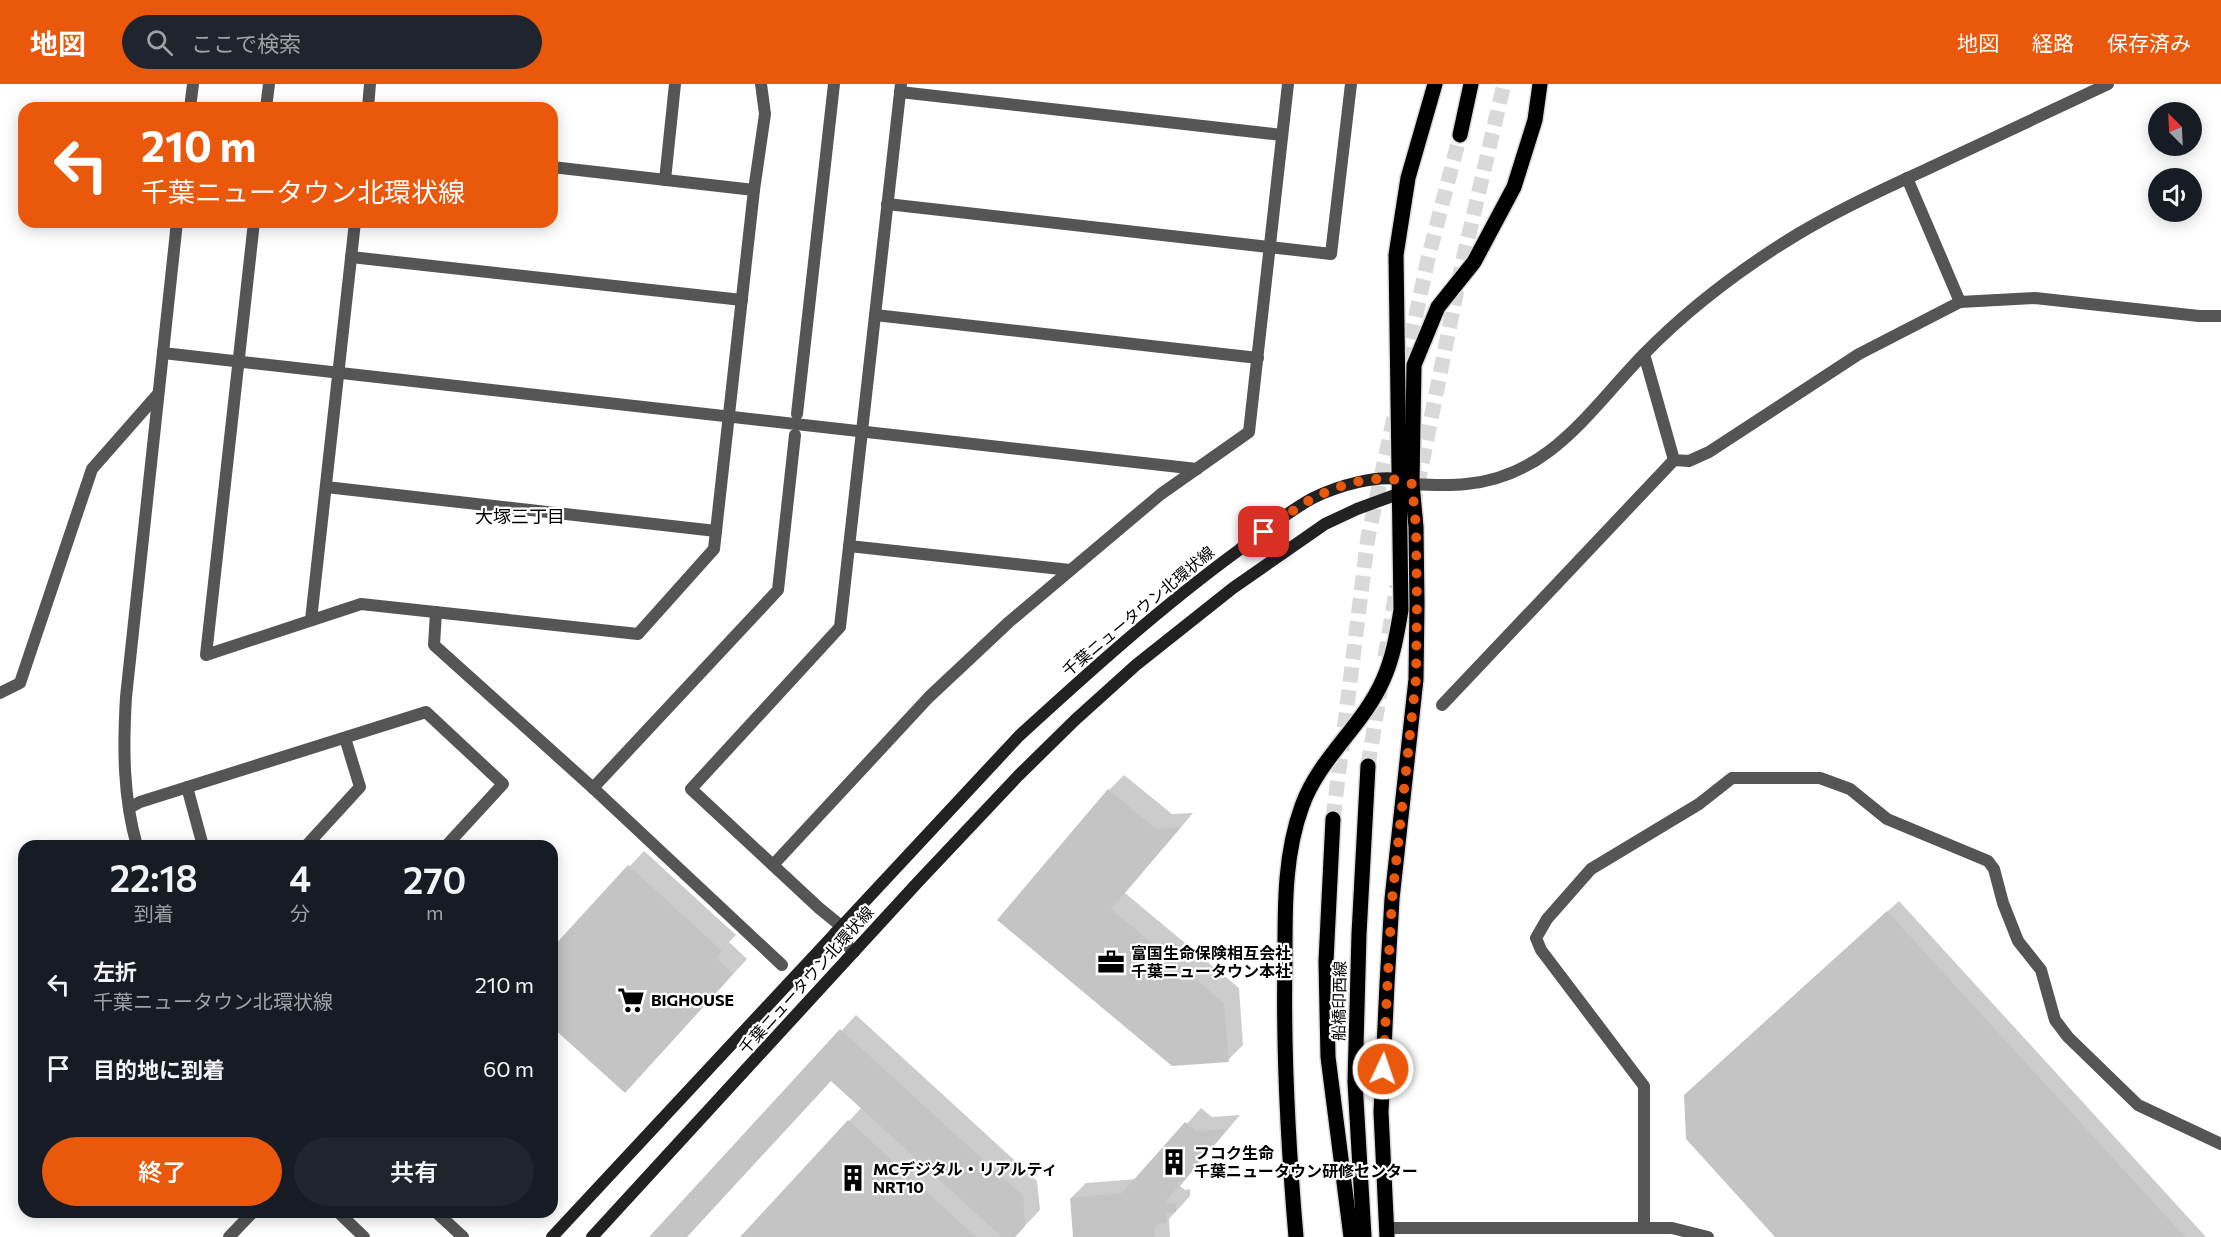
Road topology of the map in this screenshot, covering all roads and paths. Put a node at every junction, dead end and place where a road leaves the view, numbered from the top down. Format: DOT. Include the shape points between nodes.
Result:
graph roads {
  1 [pos="193,84"];
  2 [pos="269,84"];
  3 [pos="370,84"];
  4 [pos="675,84"];
  5 [pos="761,84"];
  6 [pos="834,84"];
  7 [pos="1287,84"];
  8 [pos="1351,84"];
  9 [pos="1435,84"];
  10 [pos="1471,84"];
  11 [pos="1540,84"];
  12 [pos="2108,84"];
  13 [pos="900,88"];
  14 [pos="191,102"];
  15 [pos="268,102"];
  16 [pos="368,102"];
  17 [pos="1282,135"];
  18 [pos="1460,135"];
  19 [pos="558,168"];
  20 [pos="1907,178"];
  21 [pos="665,180"];
  22 [pos="754,190"];
  23 [pos="887,204"];
  24 [pos="176,228"];
  25 [pos="253,228"];
  26 [pos="354,228"];
  27 [pos="1270,247"];
  28 [pos="351,257"];
  29 [pos="742,300"];
  30 [pos="1960,303"];
  31 [pos="875,315"];
  32 [pos="2221,316"];
  33 [pos="162,353"];
  34 [pos="1644,354"];
  35 [pos="1258,358"];
  36 [pos="238,361"];
  37 [pos="339,373"];
  38 [pos="158,394"];
  39 [pos="797,414"];
  40 [pos="729,416"];
  41 [pos="862,431"];
  42 [pos="795,435"];
  43 [pos="1674,460"];
  44 [pos="1197,469"];
  45 [pos="1405,481"];
  46 [pos="326,487"];
  47 [pos="1398,494"];
  48 [pos="716,531"];
  49 [pos="849,546"];
  50 [pos="1070,570"];
  51 [pos="436,612"];
  52 [pos="311,620"];
  53 [pos="0,693"];
  54 [pos="1442,705"];
  55 [pos="345,738"];
  56 [pos="1368,766"];
  57 [pos="186,787"];
  58 [pos="593,788"];
  59 [pos="129,808"];
  60 [pos="1333,819"];
  61 [pos="136,840"];
  62 [pos="201,840"];
  63 [pos="311,840"];
  64 [pos="452,840"];
  65 [pos="773,865"];
  66 [pos="838,930"];
  67 [pos="854,952"];
  68 [pos="782,965"];
  69 [pos="2221,1144"];
  70 [pos="247,1218"];
  71 [pos="344,1218"];
  72 [pos="442,1218"];
  73 [pos="1644,1228"];
  74 [pos="1387,1232"];
  75 [pos="229,1237"];
  76 [pos="364,1237"];
  77 [pos="463,1237"];
  78 [pos="552,1237"];
  79 [pos="592,1237"];
  80 [pos="1296,1237"];
  81 [pos="1351,1237"];
  82 [pos="1364,1237"];
  83 [pos="1708,1237"];
  1 -- 14 [label="street"];
  2 -- 15 [label="street"];
  3 -- 16 [label="street"];
  4 -- 21 [label="street"];
  5 -- 22 [label="street" via="765,114"];
  6 -- 39 [label="street"];
  7 -- 17 [label="street"];
  8 -- 27 [label="street" via="1332,254"];
  9 -- 45 [label="main road" via="1408,178 1396,255"];
  10 -- 18 [label="main road"];
  11 -- 45 [label="main road" via="1535,120 1514,187 1474,262 1438,307 1414,365"];
  12 -- 20 [label="street"];
  13 -- 17 [label="street"];
  13 -- 23 [label="street"];
  17 -- 27 [label="street"];
  19 -- 21 [label="street"];
  20 -- 30 [label="street"];
  20 -- 34 [label="street" via="1800,233 1752,264 1697,305"];
  21 -- 22 [label="street"];
  22 -- 29 [label="street"];
  23 -- 27 [label="street"];
  23 -- 31 [label="street"];
  24 -- 33 [label="street"];
  25 -- 36 [label="street"];
  26 -- 28 [label="street"];
  27 -- 35 [label="street"];
  28 -- 29 [label="street"];
  28 -- 37 [label="street"];
  29 -- 40 [label="street"];
  30 -- 32 [label="street" via="2036,298"];
  30 -- 43 [label="street" via="1859,354 1709,452 1689,461"];
  31 -- 35 [label="street"];
  31 -- 41 [label="street"];
  33 -- 36 [label="street"];
  33 -- 38 [label="street"];
  34 -- 43 [label="street"];
  34 -- 45 [label="street" via="1566,439 1520,469 1468,484"];
  35 -- 44 [label="street" via="1250,432"];
  36 -- 37 [label="street"];
  36 -- 52 [label="street" via="206,655"];
  37 -- 40 [label="street"];
  37 -- 46 [label="street"];
  38 -- 53 [label="street" via="92,469 20,683"];
  38 -- 59 [label="street" via="126,697 123,742"];
  40 -- 41 [label="street"];
  40 -- 48 [label="street"];
  41 -- 44 [label="street"];
  41 -- 49 [label="street"];
  42 -- 58 [label="street" via="777,590"];
  43 -- 54 [label="street"];
  44 -- 50 [label="street"];
  45 -- 47 [label="main road"];
  45 -- 66 [label="main road, 千葉ニュータウン北環状線" via="1356,481 1313,498 1181,593 1019,736"];
  45 -- 74 [label="main road" via="1417,582 1416,679 1387,984 1381,1112"];
  46 -- 48 [label="street"];
  46 -- 52 [label="street"];
  47 -- 67 [label="main road, 千葉ニュータウン北環状線" via="1325,524 1233,588 1136,665 1018,776"];
  47 -- 80 [label="main road" via="1401,610 1394,648 1383,681 1308,788 1299,812 1286,886 1284,1043"];
  48 -- 51 [label="street" via="714,549 638,634"];
  49 -- 50 [label="street"];
  49 -- 65 [label="street" via="840,627 691,789"];
  50 -- 65 [label="street" via="929,697"];
  51 -- 52 [label="street" via="361,603"];
  51 -- 58 [label="street" via="434,645"];
  55 -- 57 [label="street"];
  55 -- 63 [label="street" via="360,787"];
  55 -- 64 [label="street" via="426,712 503,784"];
  56 -- 82 [label="main road, 船橋印西線" via="1355,1082"];
  57 -- 59 [label="street"];
  57 -- 62 [label="street"];
  58 -- 68 [label="street"];
  59 -- 61 [label="street"];
  60 -- 81 [label="main road, 船橋印西線" via="1326,961 1328,1057"];
  65 -- 66 [label="street"];
  66 -- 67 [label="street"];
  66 -- 78 [label="main road, 千葉ニュータウン北環状線"];
  67 -- 79 [label="main road, 千葉ニュータウン北環状線"];
  69 -- 73 [label="street" via="2138,1105 2068,1037 2055,1020 2041,970 2018,941 1988,861 1887,819 1850,789 1820,778 1732,778 1700,804 1591,869 1547,919 1536,938 1541,950 1644,1086"];
  70 -- 75 [label="street"];
  71 -- 76 [label="street"];
  72 -- 77 [label="street"];
  73 -- 74 [label="street"];
  73 -- 83 [label="street" via="1672,1228"];
}
